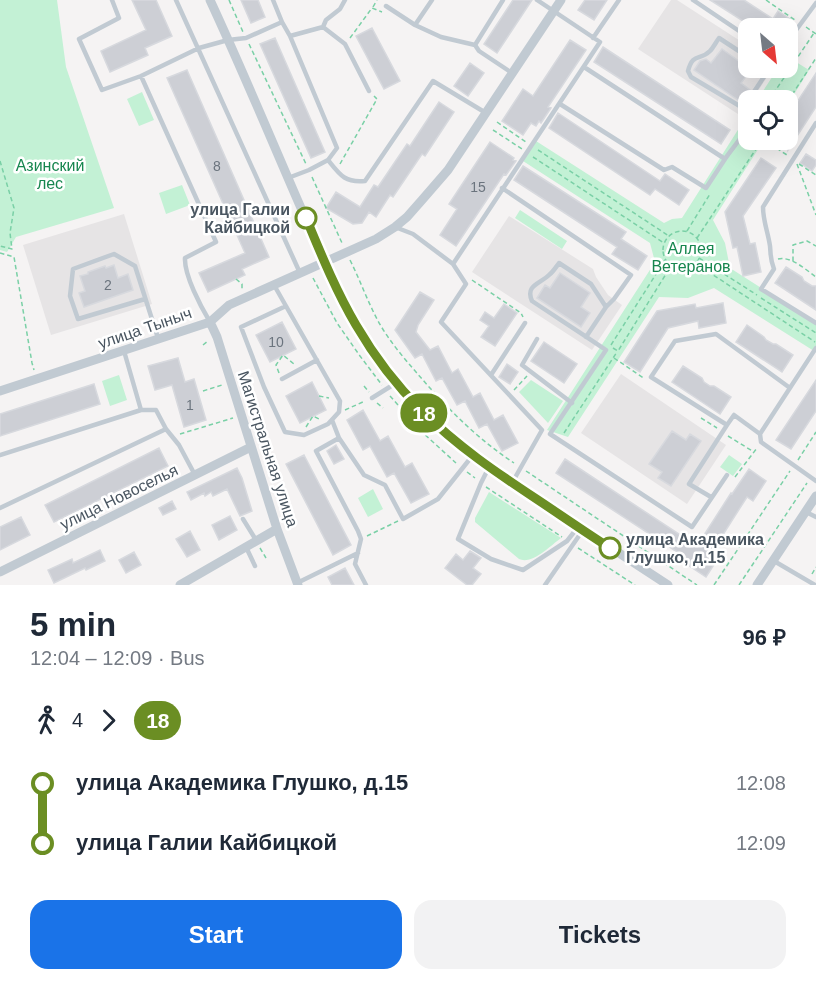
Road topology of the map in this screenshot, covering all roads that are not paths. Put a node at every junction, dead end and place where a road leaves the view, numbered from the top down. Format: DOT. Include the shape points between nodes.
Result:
graph roads {
  1 [pos="112,0"];
  2 [pos="176,0"];
  3 [pos="210,0"];
  4 [pos="273,0"];
  5 [pos="345,0"];
  6 [pos="432,0"];
  7 [pos="503,0"];
  8 [pos="537,0"];
  9 [pos="561,0"];
  10 [pos="619,0"];
  11 [pos="693,0"];
  12 [pos="816,3"];
  13 [pos="386,6"];
  14 [pos="554,11"];
  15 [pos="282,22"];
  16 [pos="415,25"];
  17 [pos="798,26"];
  18 [pos="323,27"];
  19 [pos="738,30"];
  20 [pos="290,36"];
  21 [pos="593,38"];
  22 [pos="228,40"];
  23 [pos="475,45"];
  24 [pos="199,48"];
  25 [pos="738,50"];
  26 [pos="584,67"];
  27 [pos="512,74"];
  28 [pos="141,76"];
  29 [pos="369,91"];
  30 [pos="560,104"];
  31 [pos="738,105"];
  32 [pos="486,113"];
  33 [pos="816,123"];
  34 [pos="738,140"];
  35 [pos="725,159"];
  36 [pos="328,160"];
  37 [pos="288,178"];
  38 [pos="502,189"];
  39 [pos="395,227"];
  40 [pos="325,262"];
  41 [pos="453,264"];
  42 [pos="300,273"];
  43 [pos="274,285"];
  44 [pos="145,298"];
  45 [pos="286,306"];
  46 [pos="606,307"];
  47 [pos="210,322"];
  48 [pos="816,323"];
  49 [pos="525,324"];
  50 [pos="586,337"];
  51 [pos="159,338"];
  52 [pos="537,339"];
  53 [pos="816,348"];
  54 [pos="124,351"];
  55 [pos="317,360"];
  56 [pos="491,375"];
  57 [pos="282,378"];
  58 [pos="396,383"];
  59 [pos="790,388"];
  60 [pos="0,392"];
  61 [pos="372,398"];
  62 [pos="572,403"];
  63 [pos="141,410"];
  64 [pos="332,420"];
  65 [pos="727,425"];
  66 [pos="166,429"];
  67 [pos="542,430"];
  68 [pos="550,434"];
  69 [pos="760,434"];
  70 [pos="339,438"];
  71 [pos="251,447"];
  72 [pos="0,454"];
  73 [pos="474,455"];
  74 [pos="489,467"];
  75 [pos="195,475"];
  76 [pos="727,475"];
  77 [pos="816,481"];
  78 [pos="512,483"];
  79 [pos="816,496"];
  80 [pos="711,497"];
  81 [pos="0,508"];
  82 [pos="806,512"];
  83 [pos="816,517"];
  84 [pos="243,519"];
  85 [pos="580,528"];
  86 [pos="277,529"];
  87 [pos="256,541"];
  88 [pos="246,547"];
  89 [pos="358,552"];
  90 [pos="773,561"];
  91 [pos="255,566"];
  92 [pos="0,572"];
  93 [pos="182,584"];
  94 [pos="298,584"];
  95 [pos="366,585"];
  96 [pos="545,585"];
  97 [pos="668,585"];
  98 [pos="757,585"];
  99 [pos="815,585"];
  1 -- 28 [label="lane" via="119,18 79,39 102,90"];
  2 -- 24 [label="lane"];
  3 -- 22 [label="street"];
  4 -- 15 [label="lane"];
  5 -- 18 [label="lane"];
  6 -- 16 [label="lane"];
  7 -- 23 [label="lane"];
  8 -- 14 [label="lane"];
  9 -- 14 [label="street"];
  10 -- 21 [label="lane"];
  11 -- 19 [label="lane"];
  12 -- 17 [label="lane"];
  13 -- 16 [label="lane"];
  14 -- 21 [label="lane"];
  14 -- 27 [label="street"];
  15 -- 20 [label="lane"];
  15 -- 22 [label="lane" via="246,38"];
  16 -- 23 [label="lane" via="441,37"];
  18 -- 20 [label="lane"];
  18 -- 29 [label="lane" via="345,44"];
  20 -- 36 [label="lane" via="337,148"];
  21 -- 26 [label="lane" via="600,42"];
  22 -- 24 [label="lane"];
  22 -- 37 [label="street"];
  23 -- 27 [label="lane"];
  24 -- 28 [label="lane"];
  24 -- 42 [label="lane"];
  25 -- 31 [label="lane" via="719,38 709,53 694,58 688,71 691,77"];
  26 -- 30 [label="lane"];
  26 -- 35 [label="lane"];
  27 -- 32 [label="street"];
  28 -- 47 [label="lane" via="216,242 184,258 184,266"];
  30 -- 35 [label="lane" via="664,170 672,167 706,188"];
  30 -- 38 [label="lane"];
  32 -- 36 [label="lane" via="433,81 365,181 353,182"];
  32 -- 39 [label="street" via="423,201"];
  33 -- 48 [label="lane" via="763,207 774,269 761,289"];
  34 -- 35 [label="lane"];
  36 -- 37 [label="lane"];
  37 -- 40 [label="street"];
  38 -- 41 [label="lane"];
  38 -- 46 [label="lane" via="631,275"];
  39 -- 40 [label="street"];
  39 -- 41 [label="lane" via="413,234"];
  40 -- 42 [label="street, улица Тыныч"];
  40 -- 58 [label="street" via="355,324"];
  41 -- 56 [label="lane" via="466,284 441,322"];
  42 -- 43 [label="street, улица Тыныч"];
  43 -- 45 [label="lane"];
  43 -- 47 [label="street, улица Тыныч" via="229,305"];
  44 -- 44 [label="lane" via="135,266 114,254 73,268 70,296 78,320"];
  44 -- 51 [label="lane"];
  45 -- 55 [label="lane"];
  45 -- 64 [label="lane" via="240,327 264,387 285,432 304,435"];
  46 -- 50 [label="lane"];
  46 -- 50 [label="lane" via="591,284 559,263 530,291 532,301"];
  47 -- 51 [label="street, улица Тыныч"];
  47 -- 71 [label="street, Магистральная улица"];
  49 -- 56 [label="lane"];
  50 -- 62 [label="lane" via="606,350"];
  51 -- 54 [label="street, улица Тыныч"];
  52 -- 62 [label="lane" via="522,365"];
  53 -- 59 [label="lane"];
  54 -- 60 [label="street, улица Тыныч"];
  54 -- 63 [label="lane"];
  55 -- 57 [label="lane"];
  55 -- 64 [label="lane" via="340,401 339,412"];
  56 -- 67 [label="lane"];
  58 -- 61 [label="lane"];
  58 -- 73 [label="street"];
  59 -- 65 [label="lane" via="716,334 675,341 651,377"];
  59 -- 69 [label="lane"];
  62 -- 68 [label="lane"];
  63 -- 66 [label="lane" via="156,410"];
  63 -- 72 [label="lane"];
  64 -- 70 [label="lane"];
  65 -- 69 [label="lane" via="734,415"];
  65 -- 80 [label="lane" via="689,484"];
  66 -- 75 [label="lane"];
  66 -- 81 [label="lane"];
  67 -- 68 [label="lane"];
  67 -- 78 [label="lane"];
  68 -- 80 [label="lane" via="692,527"];
  69 -- 77 [label="lane" via="761,442"];
  70 -- 73 [label="lane" via="364,475 385,484 403,519 438,499"];
  70 -- 89 [label="lane" via="316,451 358,531"];
  71 -- 75 [label="street, улица Новоселья"];
  71 -- 86 [label="street, Магистральная улица"];
  73 -- 74 [label="street"];
  74 -- 78 [label="street"];
  74 -- 85 [label="lane" via="458,539 491,560 523,570"];
  75 -- 92 [label="street, улица Новоселья"];
  76 -- 80 [label="lane"];
  78 -- 85 [label="street"];
  79 -- 82 [label="street"];
  82 -- 83 [label="lane"];
  82 -- 90 [label="street"];
  84 -- 87 [label="lane"];
  85 -- 96 [label="lane"];
  85 -- 97 [label="street"];
  86 -- 87 [label="street"];
  86 -- 94 [label="street, Магистральная улица"];
  87 -- 88 [label="street"];
  88 -- 91 [label="lane"];
  88 -- 93 [label="street"];
  89 -- 94 [label="lane"];
  89 -- 95 [label="lane" via="356,564"];
  90 -- 98 [label="street"];
  90 -- 99 [label="lane"];
}
